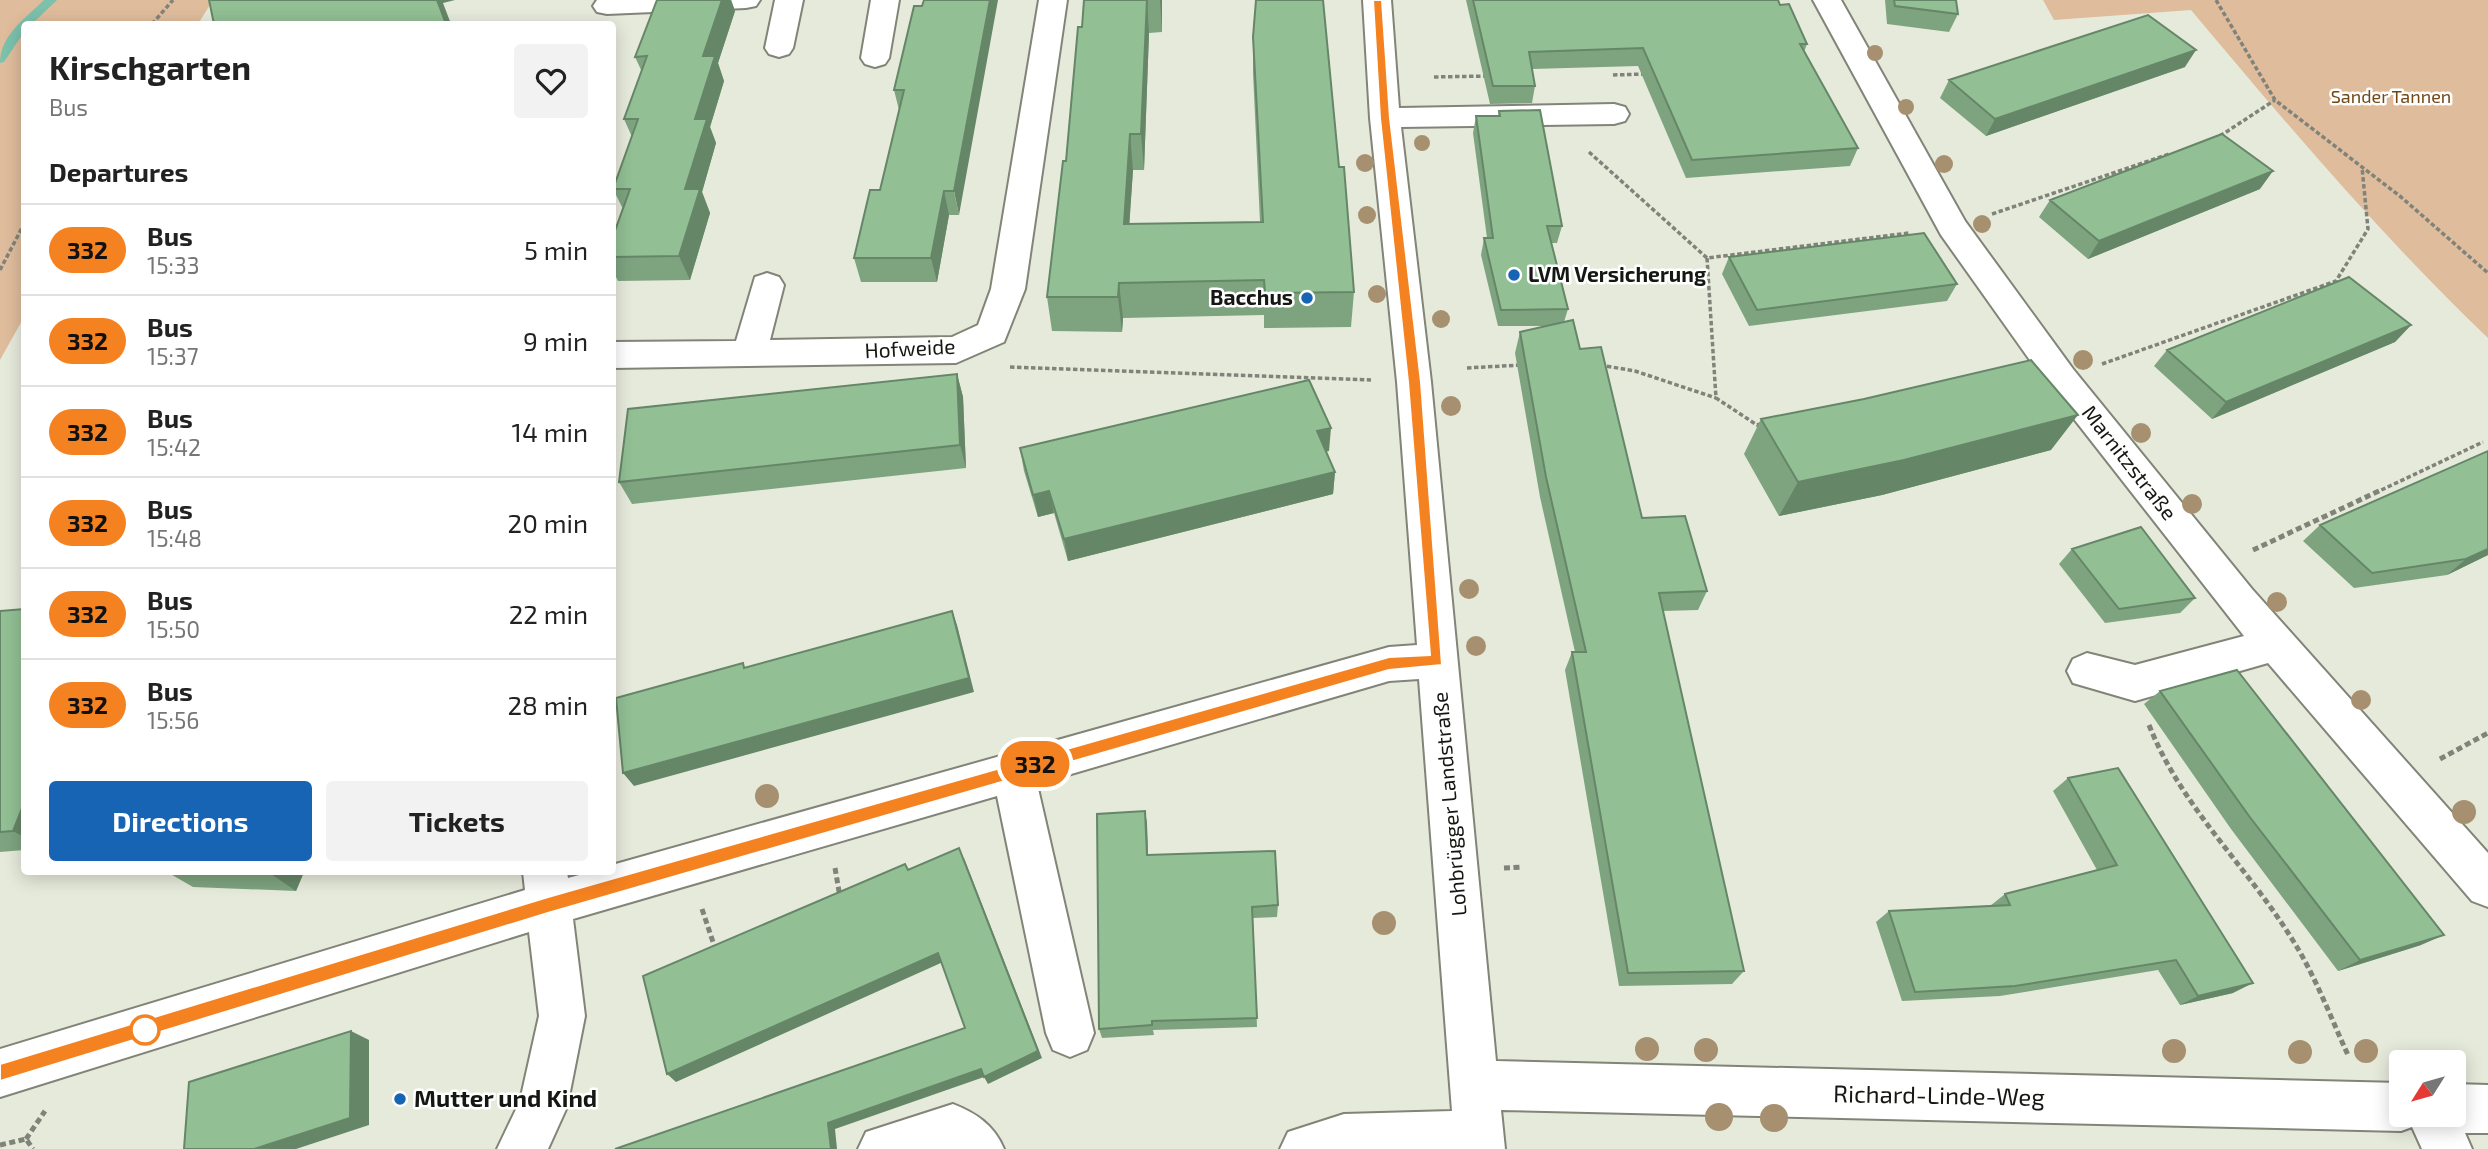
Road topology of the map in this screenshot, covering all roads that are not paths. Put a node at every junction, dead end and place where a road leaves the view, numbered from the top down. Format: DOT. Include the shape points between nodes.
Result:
graph roads {
  1 [pos="746,0"];
  2 [pos="789,0"];
  3 [pos="885,0"];
  4 [pos="1053,0"];
  5 [pos="1377,0"];
  6 [pos="1827,0"];
  7 [pos="606,10"];
  8 [pos="779,48"];
  9 [pos="875,58"];
  10 [pos="1614,114"];
  11 [pos="1385,118"];
  12 [pos="767,285"];
  13 [pos="750,353"];
  14 [pos="616,355"];
  15 [pos="2276,644"];
  16 [pos="1437,661"];
  17 [pos="2087,671"];
  18 [pos="1013,770"];
  19 [pos="616,871"];
  20 [pos="598,875"];
  21 [pos="2488,886"];
  22 [pos="547,888"];
  23 [pos="1070,1033"];
  24 [pos="0,1073"];
  25 [pos="1476,1085"];
  26 [pos="2387,1106"];
  27 [pos="2466,1108"];
  28 [pos="2488,1109"];
  29 [pos="2438,1127"];
  30 [pos="1480,1142"];
  31 [pos="522,1149"];
  32 [pos="883,1149"];
  33 [pos="979,1149"];
  34 [pos="1305,1149"];
  35 [pos="2448,1149"];
  1 -- 7 [label="street"];
  2 -- 8 [label="street"];
  3 -- 9 [label="street"];
  4 -- 13 [label="street, Hofweide" via="1008,289 992,333 956,350"];
  5 -- 11 [label="street, Lohbrügger Landstraße"];
  6 -- 15 [label="street, Marnitzstraße" via="1952,227 2061,378"];
  10 -- 11 [label="street"];
  11 -- 16 [label="street, Lohbrügger Landstraße" via="1414,382"];
  12 -- 13 [label="street"];
  13 -- 14 [label="street, Hofweide"];
  15 -- 17 [label="street" via="2135,683"];
  15 -- 21 [label="street, Marnitzstraße"];
  16 -- 18 [label="street" via="1389,664"];
  16 -- 25 [label="street, Lohbrügger Landstraße"];
  18 -- 19 [label="street"];
  18 -- 23 [label="street"];
  20 -- 22 [label="street"];
  22 -- 24 [label="street"];
  22 -- 31 [label="street" via="562,1016 542,1107"];
  25 -- 26 [label="street, Richard-Linde-Weg"];
  25 -- 30 [label="street, Lohbrügger Landstraße"];
  27 -- 28 [label="street"];
  29 -- 35 [label="street"];
  30 -- 34 [label="street" via="1344,1139"];
  32 -- 33 [label="street" via="953,1128"];
}
